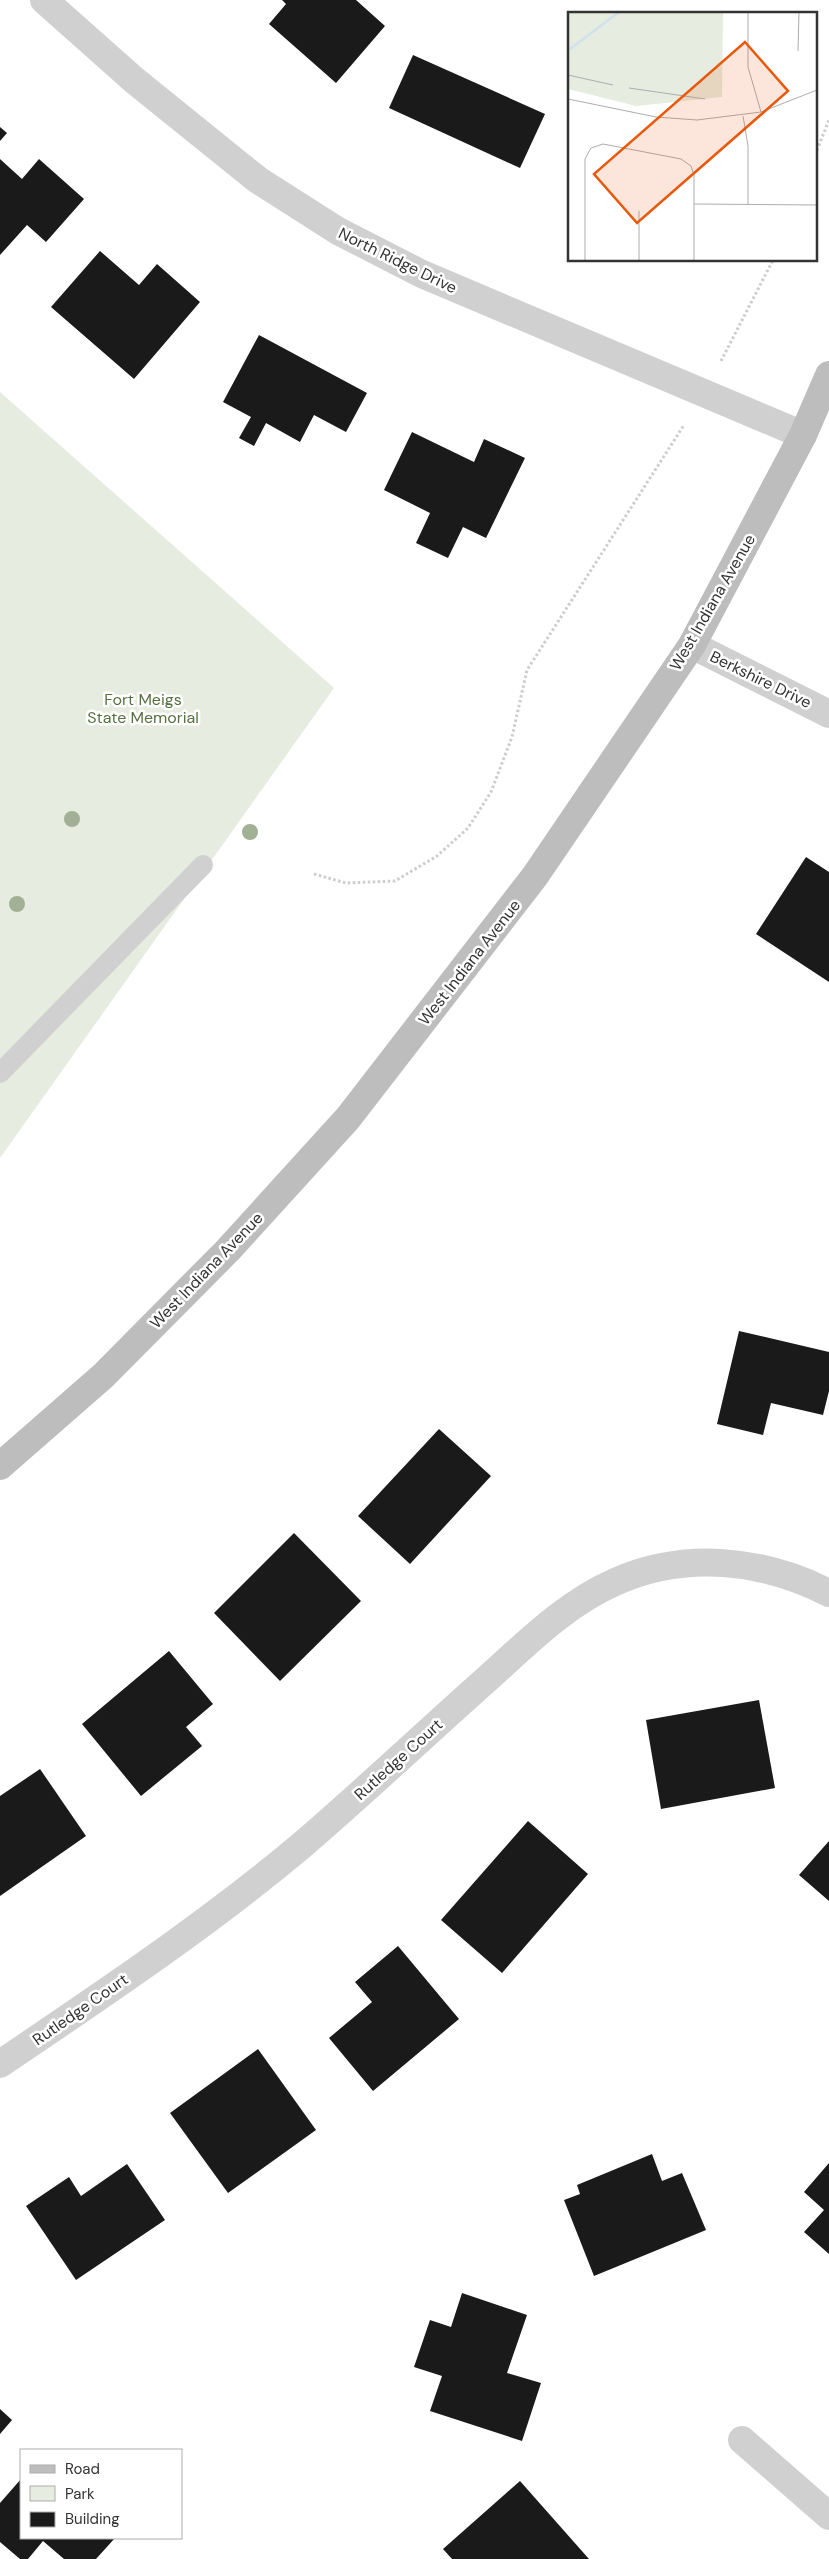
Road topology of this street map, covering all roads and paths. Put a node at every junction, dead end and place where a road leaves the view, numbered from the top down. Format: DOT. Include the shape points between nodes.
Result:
graph roads {
  1 [pos="44,0"];
  2 [pos="829,120"];
  3 [pos="816,152"];
  4 [pos="772,261"];
  5 [pos="719,365"];
  6 [pos="829,375"];
  7 [pos="686,422"];
  8 [pos="803,435"];
  9 [pos="692,645"];
  10 [pos="829,714"];
  11 [pos="202,865"];
  12 [pos="314,874"];
  13 [pos="0,1073"];
  14 [pos="0,1466"];
  15 [pos="829,1593"];
  16 [pos="0,2064"];
  17 [pos="742,2440"];
  18 [pos="829,2516"];
  1 -- 8 [label="street, North Ridge Drive" via="134,80 258,180 338,231 422,274"];
  2 -- 3 [label="path"];
  4 -- 5 [label="path"];
  6 -- 8 [label="main road, West Indiana Avenue"];
  7 -- 12 [label="path" via="527,670 512,737 491,792 468,828 437,856 394,881 346,883"];
  8 -- 9 [label="main road, West Indiana Avenue"];
  9 -- 10 [label="street, Berkshire Drive"];
  9 -- 14 [label="main road, West Indiana Avenue" via="535,876 348,1118 228,1250 103,1376"];
  11 -- 13 [label="lane"];
  15 -- 16 [label="street, Rutledge Court" via="771,1569 708,1562 676,1564 646,1571 616,1581 588,1596 544,1628 302,1845 174,1945"];
  17 -- 18 [label="street"];
}
